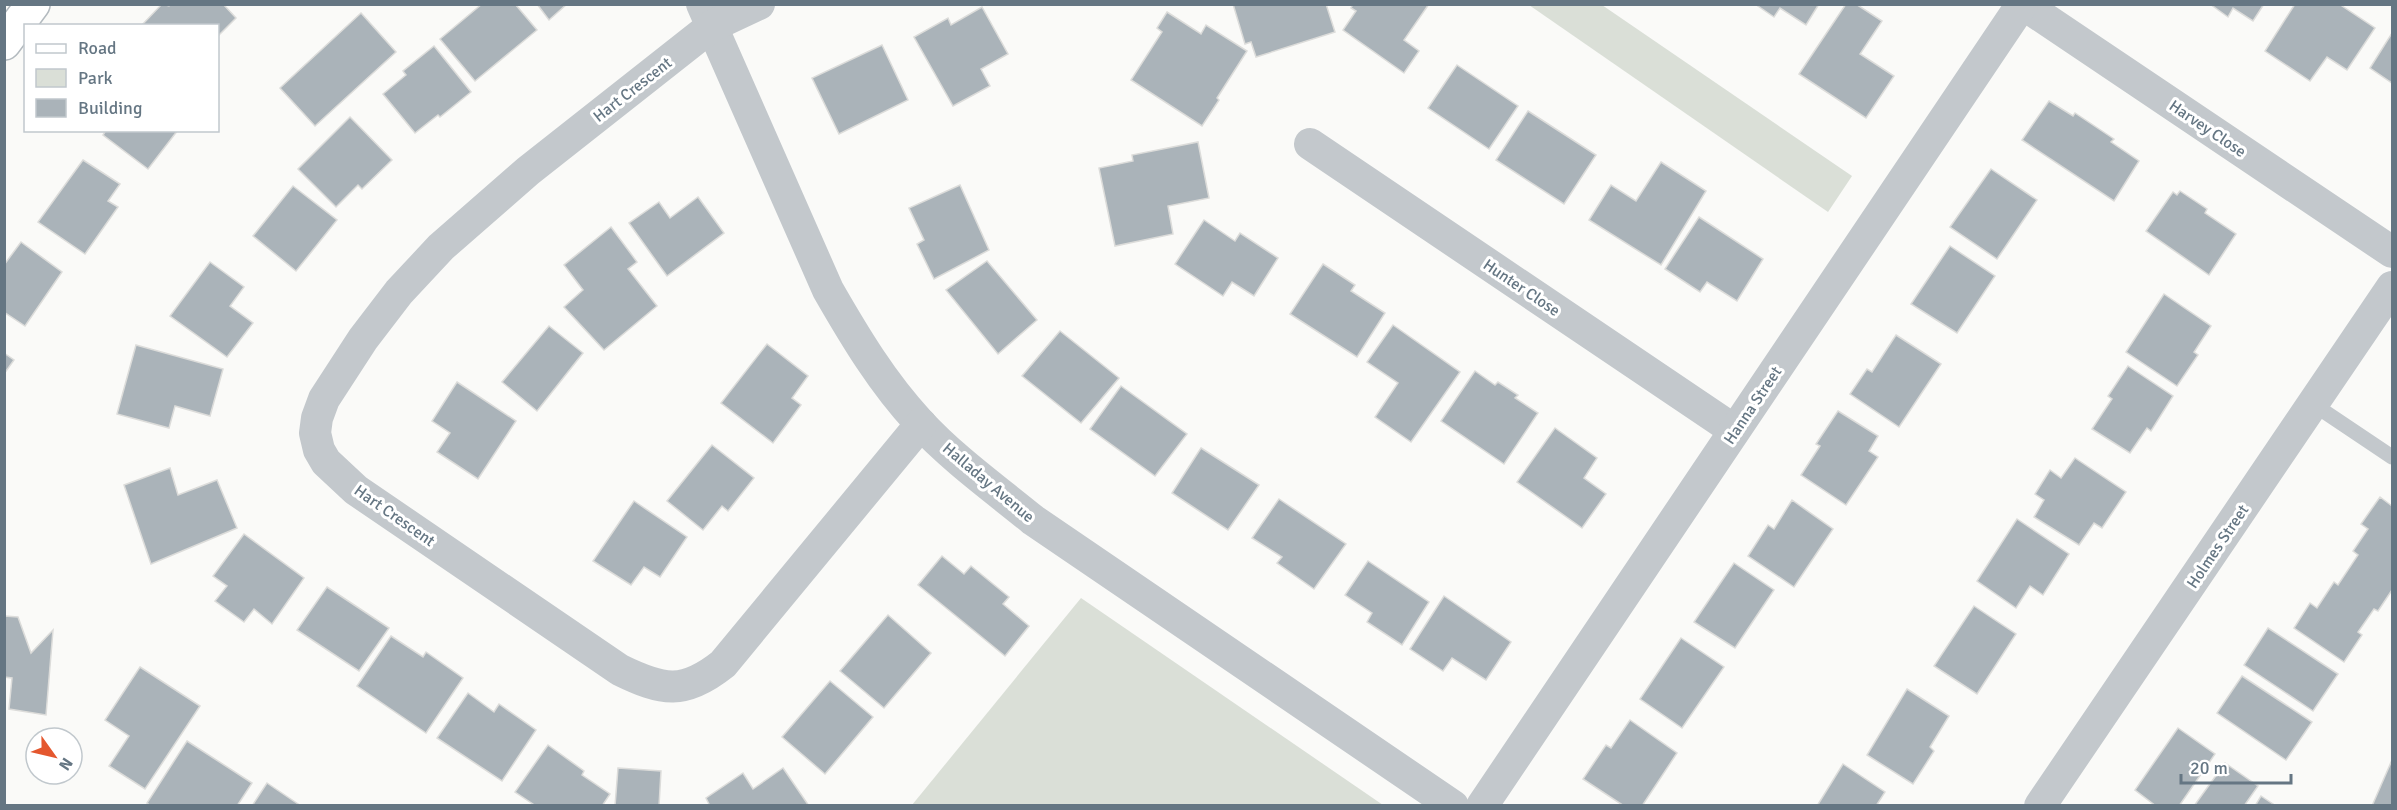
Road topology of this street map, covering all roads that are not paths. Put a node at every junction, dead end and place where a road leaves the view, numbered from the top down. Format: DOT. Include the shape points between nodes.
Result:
graph roads {
  1 [pos="33,4"];
  2 [pos="759,4"];
  3 [pos="2023,4"];
  4 [pos="707,15"];
  5 [pos="4,43"];
  6 [pos="1310,144"];
  7 [pos="2392,252"];
  8 [pos="2392,287"];
  9 [pos="2313,404"];
  10 [pos="921,424"];
  11 [pos="1734,430"];
  12 [pos="2392,457"];
  13 [pos="1453,806"];
  14 [pos="1482,806"];
  15 [pos="2040,806"];
  1 -- 5 [label="street"];
  2 -- 4 [label="street, Hart Crescent"];
  3 -- 7 [label="street, Harvey Close"];
  3 -- 11 [label="street, Hanna Street"];
  4 -- 10 [label="street, Halladay Avenue" via="828,290 878,372"];
  4 -- 10 [label="street, Hart Crescent" via="422,265 363,339 324,399 315,433 319,450 326,462 356,490 620,670 640,680 675,686 691,685 723,664"];
  6 -- 11 [label="street, Hunter Close"];
  8 -- 9 [label="street, Holmes Street"];
  9 -- 12 [label="lane"];
  9 -- 15 [label="street, Holmes Street"];
  10 -- 13 [label="street, Halladay Avenue" via="1034,520"];
  11 -- 14 [label="street, Hanna Street"];
}
